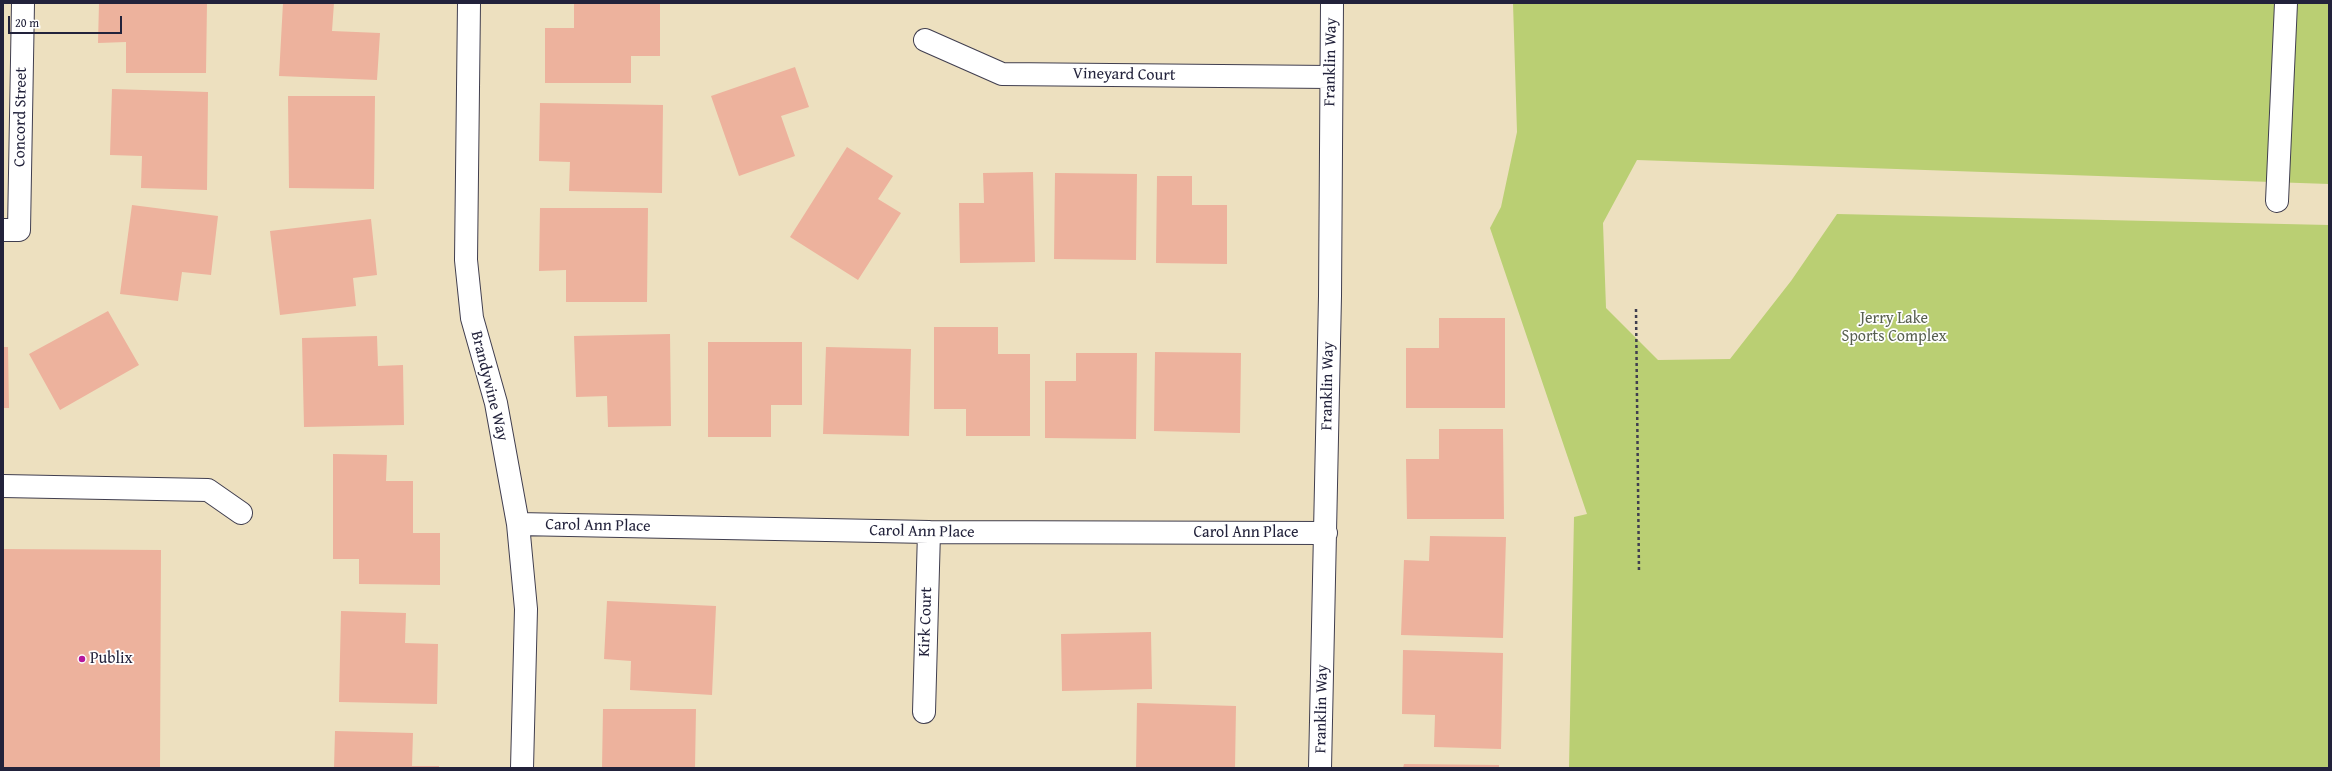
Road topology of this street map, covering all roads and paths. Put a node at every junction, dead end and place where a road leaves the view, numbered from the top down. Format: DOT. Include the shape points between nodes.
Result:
graph roads {
  1 [pos="23,3"];
  2 [pos="469,3"];
  3 [pos="1332,3"];
  4 [pos="2286,3"];
  5 [pos="925,40"];
  6 [pos="1330,77"];
  7 [pos="2277,201"];
  8 [pos="11,230"];
  9 [pos="1636,309"];
  10 [pos="3,486"];
  11 [pos="241,512"];
  12 [pos="518,524"];
  13 [pos="929,532"];
  14 [pos="1326,533"];
  15 [pos="1639,573"];
  16 [pos="924,712"];
  17 [pos="522,768"];
  18 [pos="1320,768"];
  1 -- 8 [label="street, Concord Street"];
  2 -- 12 [label="street, Brandywine Way" via="466,260 472,318 496,403"];
  3 -- 6 [label="street, Franklin Way"];
  4 -- 7 [label="street"];
  5 -- 6 [label="street, Vineyard Court" via="1002,74"];
  6 -- 14 [label="street, Franklin Way"];
  9 -- 15 [label="path"];
  10 -- 11 [label="street" via="208,490"];
  12 -- 13 [label="street, Carol Ann Place"];
  12 -- 17 [label="street, Brandywine Way" via="526,609"];
  13 -- 14 [label="street, Carol Ann Place"];
  13 -- 16 [label="street, Kirk Court"];
  14 -- 18 [label="street, Franklin Way"];
}
